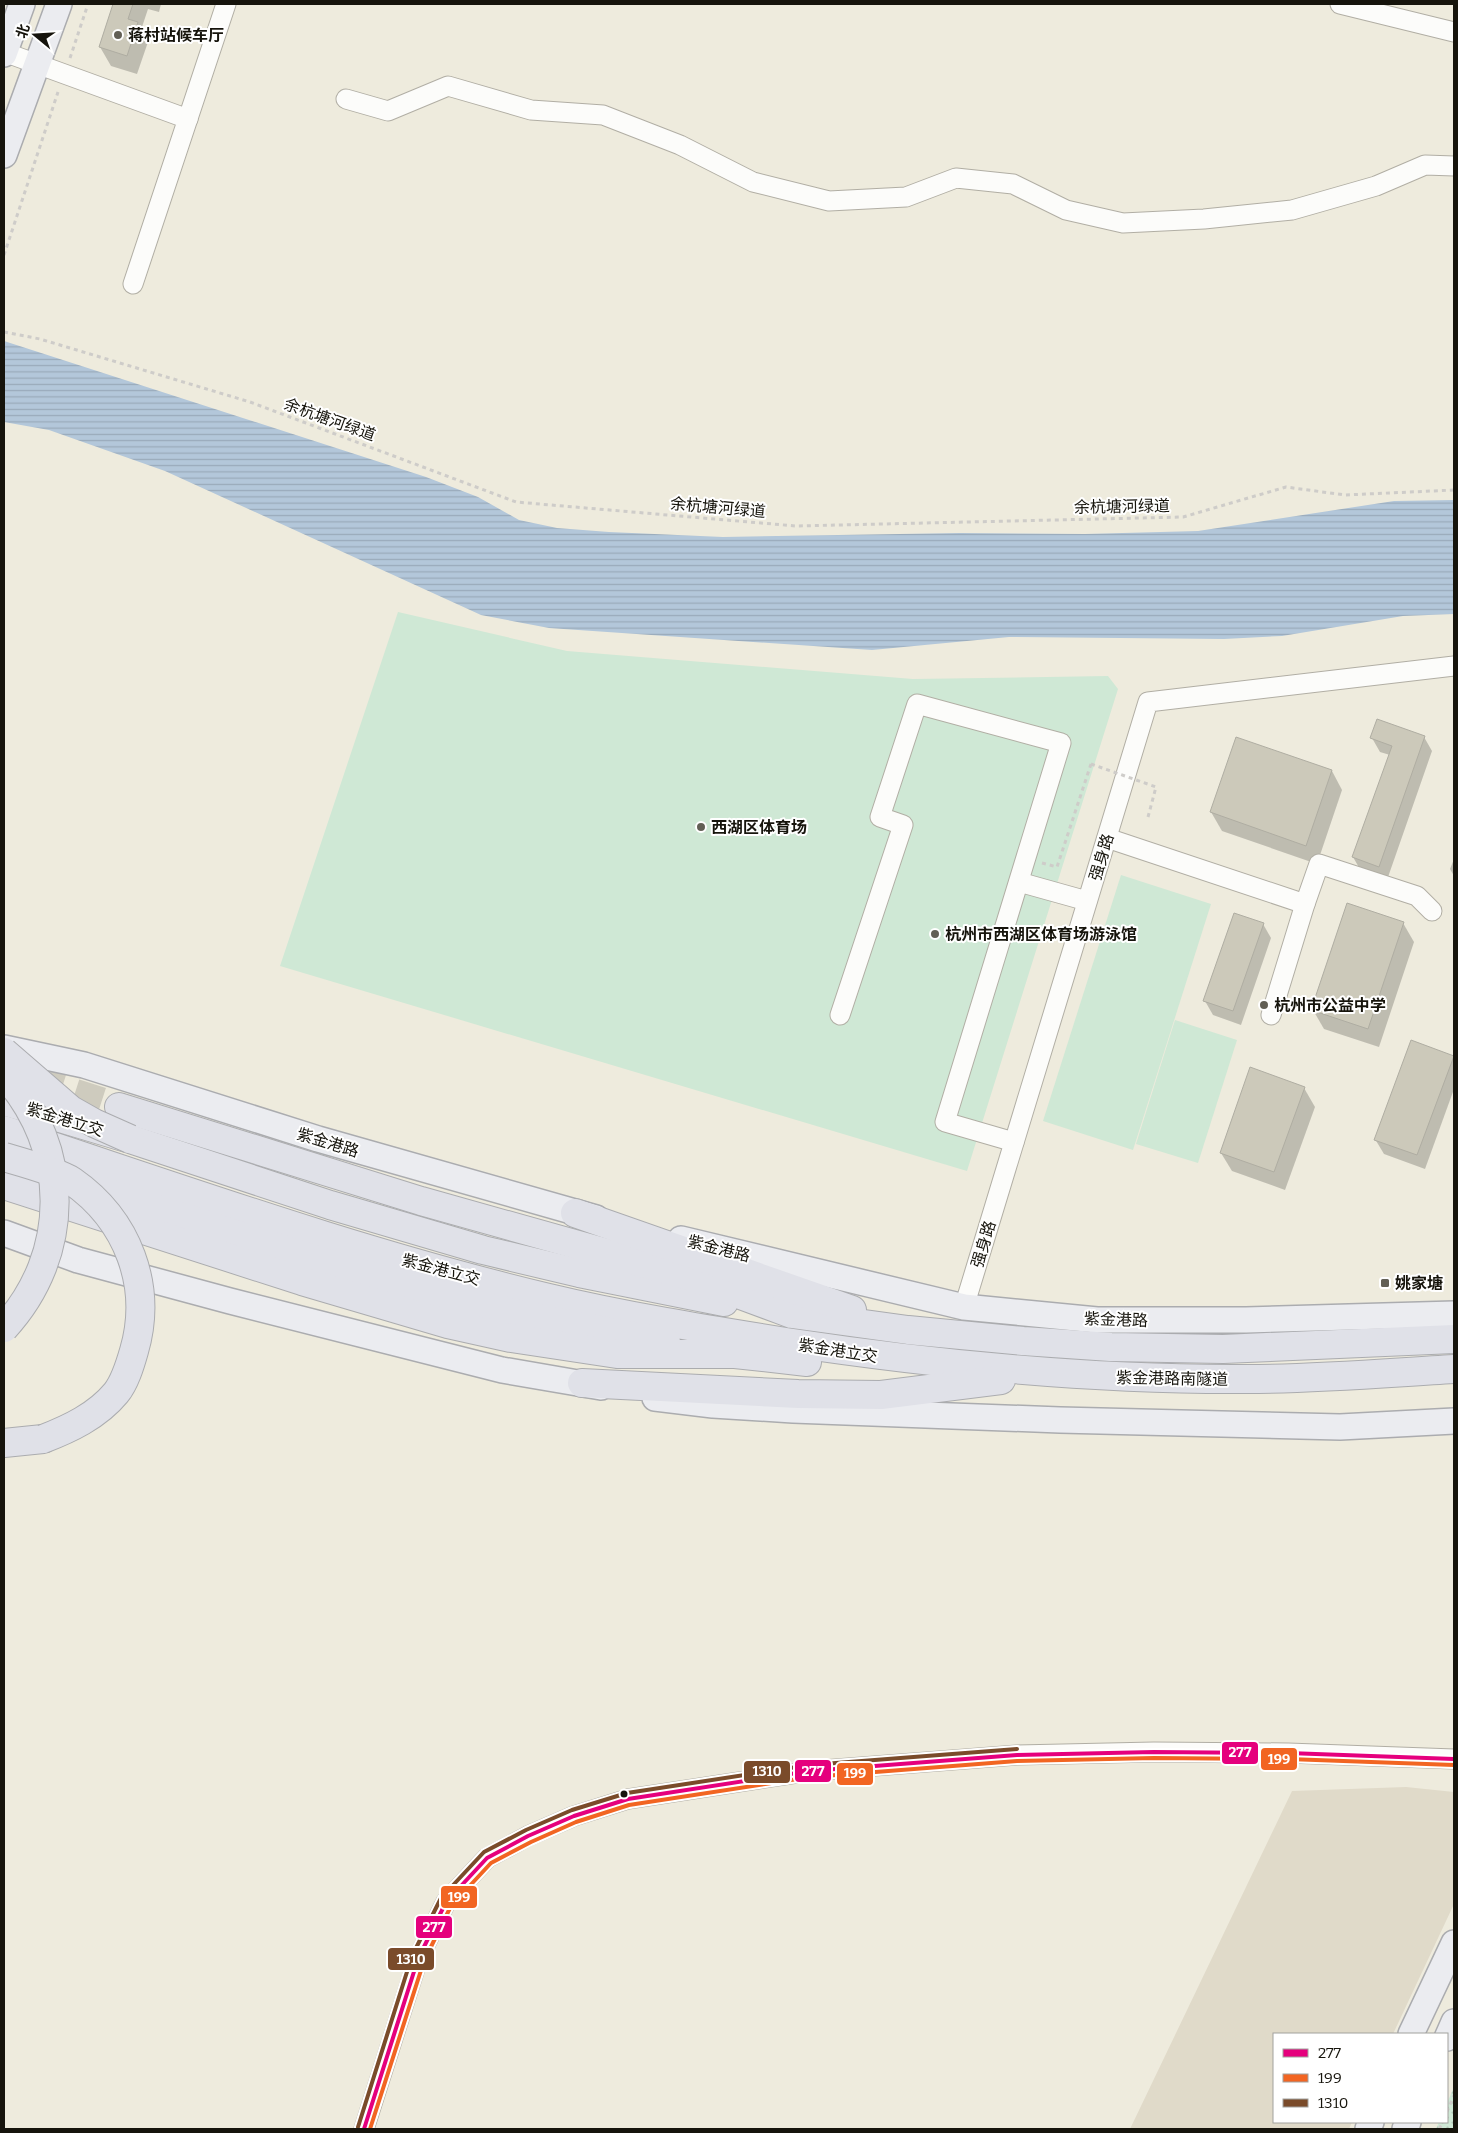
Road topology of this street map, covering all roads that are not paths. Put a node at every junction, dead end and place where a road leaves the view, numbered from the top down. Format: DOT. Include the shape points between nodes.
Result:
graph roads {
  1 [pos="59,4"];
  2 [pos="226,4"];
  3 [pos="1340,4"];
  4 [pos="14,9"];
  5 [pos="1454,32"];
  6 [pos="4,53"];
  7 [pos="37,64"];
  8 [pos="346,100"];
  9 [pos="188,119"];
  10 [pos="4,155"];
  11 [pos="1454,166"];
  12 [pos="133,284"];
  13 [pos="1454,666"];
  14 [pos="1106,838"];
  15 [pos="1019,882"];
  16 [pos="1087,901"];
  17 [pos="1305,904"];
  18 [pos="1432,910"];
  19 [pos="1271,1014"];
  20 [pos="840,1015"];
  21 [pos="4,1048"];
  22 [pos="4,1052"];
  23 [pos="4,1074"];
  24 [pos="4,1101"];
  25 [pos="119,1107"];
  26 [pos="4,1130"];
  27 [pos="130,1139"];
  28 [pos="1014,1142"];
  29 [pos="4,1157"];
  30 [pos="70,1180"];
  31 [pos="4,1186"];
  32 [pos="575,1214"];
  33 [pos="4,1233"];
  34 [pos="964,1307"];
  35 [pos="792,1314"];
  36 [pos="1454,1314"];
  37 [pos="515,1326"];
  38 [pos="4,1328"];
  39 [pos="908,1330"];
  40 [pos="1454,1339"];
  41 [pos="891,1358"];
  42 [pos="1454,1370"];
  43 [pos="1052,1374"];
  44 [pos="582,1383"];
  45 [pos="1454,1421"];
  46 [pos="4,1443"];
  47 [pos="1454,1759"];
  48 [pos="1454,1943"];
  49 [pos="1454,2022"];
  50 [pos="1411,2033"];
  51 [pos="1448,2036"];
  52 [pos="364,2129"];
  1 -- 7 [label="main road"];
  2 -- 9 [label="street"];
  3 -- 5 [label="street"];
  4 -- 6 [label="main road"];
  6 -- 7 [label="street"];
  7 -- 9 [label="street"];
  7 -- 10 [label="main road"];
  8 -- 11 [label="street" via="388,111 448,86 531,110 603,115 680,145 753,182 830,201 906,197 956,178 1013,184 1066,210 1122,223 1292,210 1376,186 1424,166"];
  9 -- 12 [label="street"];
  13 -- 14 [label="street, 强身路" via="1148,702"];
  14 -- 16 [label="street, 强身路"];
  14 -- 17 [label="street"];
  15 -- 16 [label="street"];
  15 -- 20 [label="street" via="1061,743 917,704 880,817 903,825"];
  15 -- 28 [label="street" via="945,1122"];
  16 -- 28 [label="street, 强身路"];
  17 -- 18 [label="street" via="1320,864 1417,896"];
  17 -- 19 [label="street"];
  21 -- 32 [label="main road, 紫金港路" via="84,1065 318,1139"];
  22 -- 27 [label="highway, bridge" via="71,1110"];
  23 -- 38 [label="highway, bridge" via="30,1110 48,1150 55,1210 43,1269 21,1309"];
  24 -- 27 [label="highway, 紫金港立交, bridge"];
  25 -- 35 [label="highway" via="421,1201 692,1277"];
  26 -- 41 [label="highway, 紫金港立交" via="324,1235 544,1296 736,1334"];
  27 -- 35 [label="highway, 紫金港立交" via="483,1250 679,1294"];
  28 -- 34 [label="street, 强身路"];
  29 -- 30 [label="highway, bridge"];
  30 -- 37 [label="highway" via="317,1260 440,1295"];
  30 -- 46 [label="highway, bridge" via="108,1215 128,1247 140,1284 142,1314 130,1365 116,1392 69,1429 43,1439"];
  31 -- 37 [label="highway, bridge" via="448,1324"];
  32 -- 34 [label="main road, 紫金港路"];
  32 -- 39 [label="highway"];
  33 -- 44 [label="main road" via="78,1260 230,1301 502,1370"];
  34 -- 36 [label="main road, 紫金港路" via="1097,1320 1246,1320"];
  35 -- 39 [label="highway"];
  37 -- 41 [label="highway" via="616,1354 735,1354 800,1363"];
  39 -- 40 [label="highway, 紫金港路南隧道" via="1111,1347 1214,1349"];
  41 -- 43 [label="highway, 紫金港路南隧道"];
  42 -- 43 [label="highway, 紫金港路南隧道" via="1248,1379"];
  43 -- 44 [label="highway" via="882,1395"];
  44 -- 45 [label="main road" via="643,1397 793,1410 1340,1427"];
  47 -- 52 [label="street" via="1154,1752 1017,1756 810,1771 628,1799 574,1816 487,1858 446,1902 418,1959"];
  48 -- 50 [label="main road"];
  49 -- 51 [label="main road"];
}
